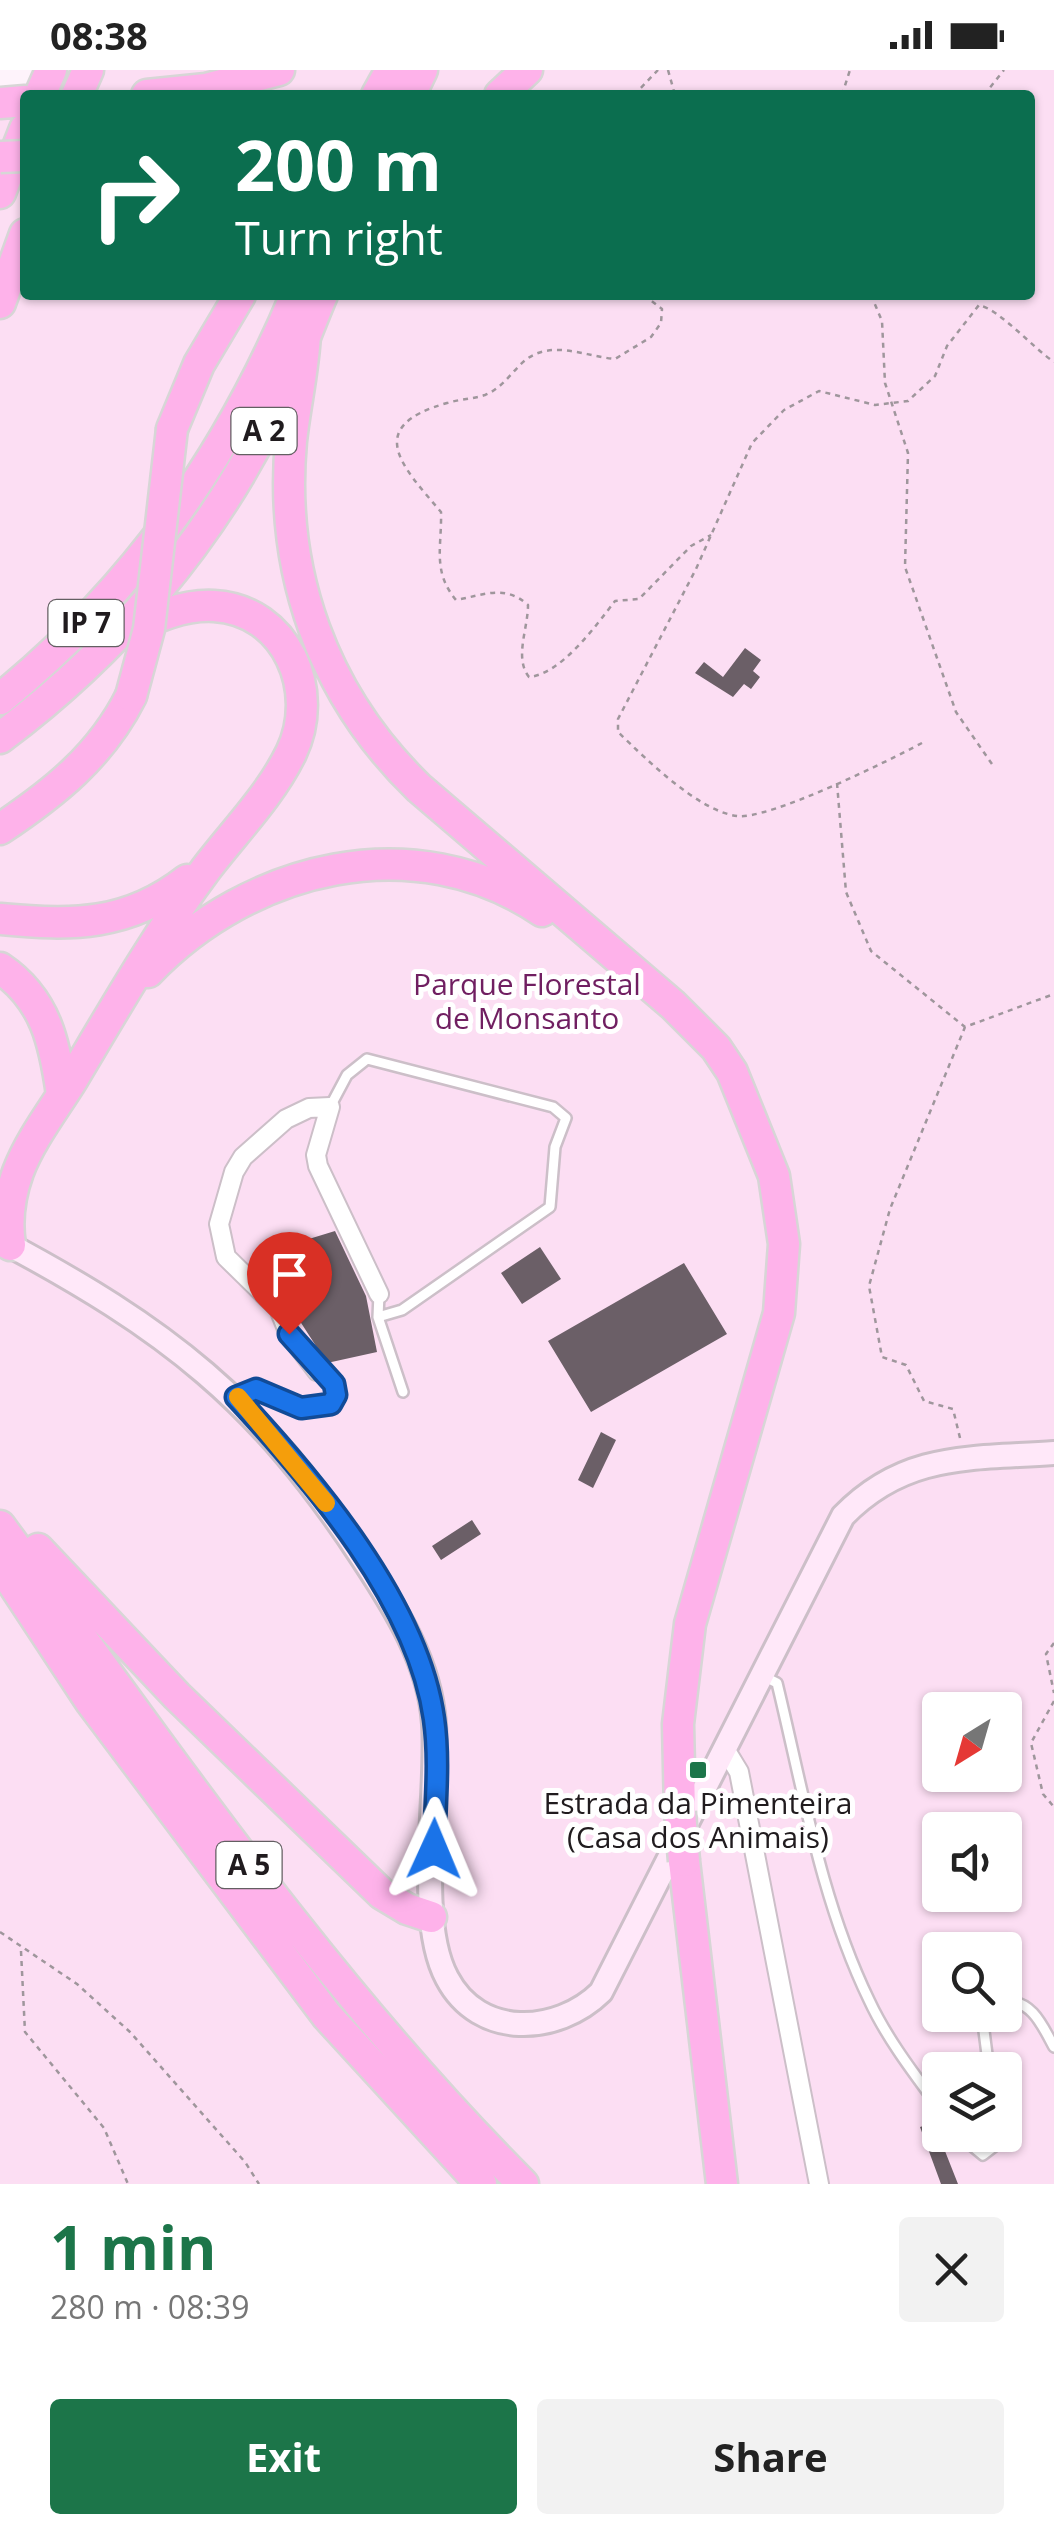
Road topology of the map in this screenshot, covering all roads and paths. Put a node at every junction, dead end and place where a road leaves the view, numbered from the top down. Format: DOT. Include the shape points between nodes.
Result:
graph roads {
  1 [pos="279,70"];
  2 [pos="527,70"];
  3 [pos="658,70"];
  4 [pos="1004,70"];
  5 [pos="180,90"];
  6 [pos="505,90"];
  7 [pos="639,90"];
  8 [pos="988,90"];
  9 [pos="20,142"];
  10 [pos="0,193"];
  11 [pos="20,248"];
  12 [pos="237,300"];
  13 [pos="294,300"];
  14 [pos="320,300"];
  15 [pos="650,300"];
  16 [pos="873,300"];
  17 [pos="0,303"];
  18 [pos="306,334"];
  19 [pos="1054,362"];
  20 [pos="891,404"];
  21 [pos="712,534"];
  22 [pos="161,536"];
  23 [pos="184,556"];
  24 [pos="120,632"];
  25 [pos="0,699"];
  26 [pos="0,738"];
  27 [pos="922,744"];
  28 [pos="994,767"];
  29 [pos="837,782"];
  30 [pos="0,830"];
  31 [pos="214,860"];
  32 [pos="0,920"];
  33 [pos="0,968"];
  34 [pos="1054,994"];
  35 [pos="112,1011"];
  36 [pos="964,1027"];
  37 [pos="62,1096"];
  38 [pos="743,1099"];
  39 [pos="330,1106"];
  40 [pos="10,1176"];
  41 [pos="5,1243"];
  42 [pos="379,1294"];
  43 [pos="378,1317"];
  44 [pos="318,1371"];
  45 [pos="402,1392"];
  46 [pos="236,1397"];
  47 [pos="1054,1453"];
  48 [pos="964,1460"];
  49 [pos="0,1507"];
  50 [pos="0,1526"];
  51 [pos="0,1564"];
  52 [pos="0,1595"];
  53 [pos="1054,1644"];
  54 [pos="761,1676"];
  55 [pos="1054,1693"];
  56 [pos="1054,1701"];
  57 [pos="91,1702"];
  58 [pos="725,1749"];
  59 [pos="1054,1806"];
  60 [pos="431,1917"];
  61 [pos="0,1932"];
  62 [pos="21,1950"];
  63 [pos="1022,2004"];
  64 [pos="1054,2047"];
  65 [pos="922,2083"];
  66 [pos="128,2184"];
  67 [pos="258,2184"];
  68 [pos="481,2184"];
  69 [pos="523,2184"];
  70 [pos="722,2184"];
  71 [pos="819,2184"];
  1 -- 5 [label="highway"];
  2 -- 6 [label="highway"];
  3 -- 7 [label="path"];
  4 -- 8 [label="path"];
  9 -- 10 [label="highway"];
  11 -- 17 [label="highway"];
  12 -- 30 [label="highway, bridge" via="199,364 172,429 149,629 131,696 72,778"];
  13 -- 22 [label="highway, A 2" via="243,412"];
  14 -- 18 [label="highway, A 2"];
  15 -- 21 [label="path" via="662,309 661,324 633,348 615,358 543,350 488,394 411,416 395,444 402,466 441,512 436,558 442,584 456,600 498,590 528,605 522,668 530,677 560,666 615,601 639,600 691,546"];
  16 -- 20 [label="path" via="882,321"];
  18 -- 23 [label="highway, A 2" via="258,442"];
  18 -- 38 [label="highway" via="290,468 293,550 314,630 344,696 419,788 697,1028 732,1072"];
  19 -- 20 [label="path" via="1002,315 979,305 928,386"];
  20 -- 21 [label="path" via="859,404 820,391 784,410 752,442"];
  20 -- 28 [label="path" via="908,453 905,567 956,712"];
  21 -- 29 [label="path" via="629,693 618,732 672,780 737,816 754,816"];
  22 -- 25 [label="highway, IP 7" via="84,626"];
  23 -- 24 [label="highway, IP 7"];
  24 -- 26 [label="highway, IP 7"];
  24 -- 31 [label="highway" via="178,610 224,607 263,623 296,666 302,711 292,751"];
  27 -- 29 [label="path"];
  29 -- 36 [label="path" via="846,892 871,952"];
  31 -- 32 [label="highway" via="157,902 109,920"];
  31 -- 35 [label="highway"];
  33 -- 37 [label="highway" via="46,1020"];
  34 -- 36 [label="path"];
  35 -- 37 [label="highway"];
  35 -- 38 [label="highway" via="185,936 268,888 341,867 429,868 496,886 593,947 684,1028"];
  36 -- 48 [label="path" via="890,1209 869,1286 882,1357 906,1365 924,1401 953,1409"];
  37 -- 40 [label="highway"];
  38 -- 70 [label="highway, bridge" via="774,1176 784,1278 771,1348 697,1588 684,1657 678,1766"];
  39 -- 42 [label="street" via="318,1166"];
  39 -- 43 [label="lane" via="347,1075 367,1059 553,1107 566,1118 555,1147 550,1207 402,1310"];
  39 -- 44 [label="street" via="286,1119 243,1157 219,1224 226,1258 279,1310"];
  40 -- 41 [label="highway"];
  41 -- 46 [label="main road" via="168,1340"];
  42 -- 43 [label="lane"];
  43 -- 45 [label="lane"];
  44 -- 46 [label="lane" via="336,1395 320,1408 301,1408 256,1389"];
  46 -- 60 [label="main road" via="334,1514 422,1665 434,1720"];
  47 -- 48 [label="main road"];
  48 -- 54 [label="main road" via="891,1476 843,1516"];
  49 -- 60 [label="highway" via="148,1666 382,1894"];
  50 -- 69 [label="highway, A 5" via="300,1932 401,2056"];
  51 -- 57 [label="highway, A 5"];
  52 -- 57 [label="highway"];
  53 -- 55 [label="path" via="1046,1654"];
  54 -- 58 [label="main road"];
  54 -- 65 [label="lane" via="777,1684 850,1957 870,2004"];
  56 -- 59 [label="path" via="1030,1743 1044,1794"];
  57 -- 68 [label="highway, A 5" via="327,2016"];
  58 -- 60 [label="main road" via="612,1974 585,2008 526,2027 482,2014 445,1975"];
  58 -- 71 [label="street" via="739,1772"];
  61 -- 62 [label="path"];
  62 -- 66 [label="path" via="25,2032 104,2128"];
  62 -- 67 [label="path" via="78,1984 130,2032"];
  63 -- 64 [label="lane"];
}
